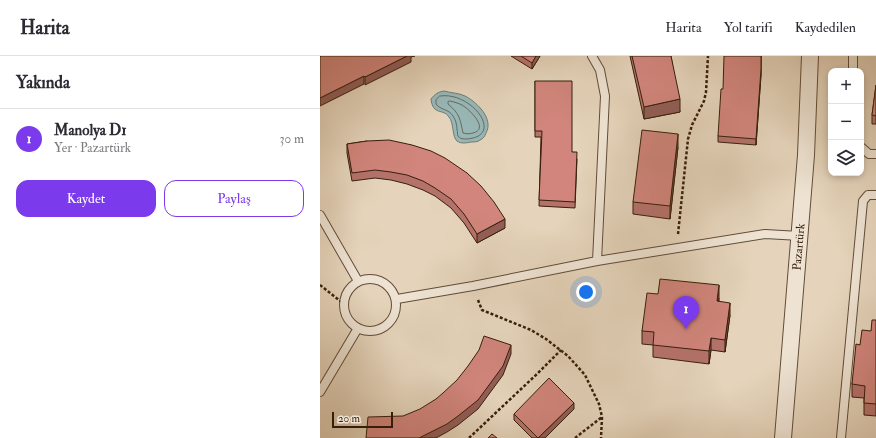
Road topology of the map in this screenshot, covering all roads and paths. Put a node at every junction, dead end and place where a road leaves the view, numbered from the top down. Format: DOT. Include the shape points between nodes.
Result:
graph roads {
  1 [pos="592,56"];
  2 [pos="708,56"];
  3 [pos="810,56"];
  4 [pos="853,56"];
  5 [pos="853,68"];
  6 [pos="864,150"];
  7 [pos="876,154"];
  8 [pos="876,195"];
  9 [pos="320,215"];
  10 [pos="800,236"];
  11 [pos="677,248"];
  12 [pos="597,261"];
  13 [pos="358,281"];
  14 [pos="320,285"];
  15 [pos="473,286"];
  16 [pos="397,299"];
  17 [pos="344,304"];
  18 [pos="358,328"];
  19 [pos="561,350"];
  20 [pos="320,392"];
  21 [pos="602,417"];
  22 [pos="469,438"];
  23 [pos="575,438"];
  24 [pos="601,438"];
  25 [pos="783,438"];
  26 [pos="841,438"];
  1 -- 12 [label="lane" via="600,70 605,96"];
  2 -- 11 [label="path" via="704,101 688,139"];
  3 -- 10 [label="street, Pazartürk"];
  4 -- 5 [label="lane"];
  6 -- 7 [label="lane" via="869,154"];
  8 -- 26 [label="lane" via="868,195 863,201"];
  9 -- 13 [label="lane"];
  10 -- 11 [label="lane" via="765,234"];
  10 -- 25 [label="street, Pazartürk"];
  11 -- 12 [label="lane"];
  12 -- 15 [label="lane"];
  13 -- 16 [label="lane" via="374,278 389,285"];
  13 -- 17 [label="lane" via="347,291"];
  14 -- 17 [label="path"];
  15 -- 16 [label="lane"];
  15 -- 19 [label="path" via="482,310 531,330"];
  16 -- 18 [label="lane" via="396,314 387,326 372,331"];
  17 -- 18 [label="lane" via="347,318"];
  18 -- 20 [label="lane"];
  19 -- 21 [label="path" via="585,375 599,404"];
  19 -- 22 [label="path"];
  21 -- 23 [label="path"];
  21 -- 24 [label="path"];
}
